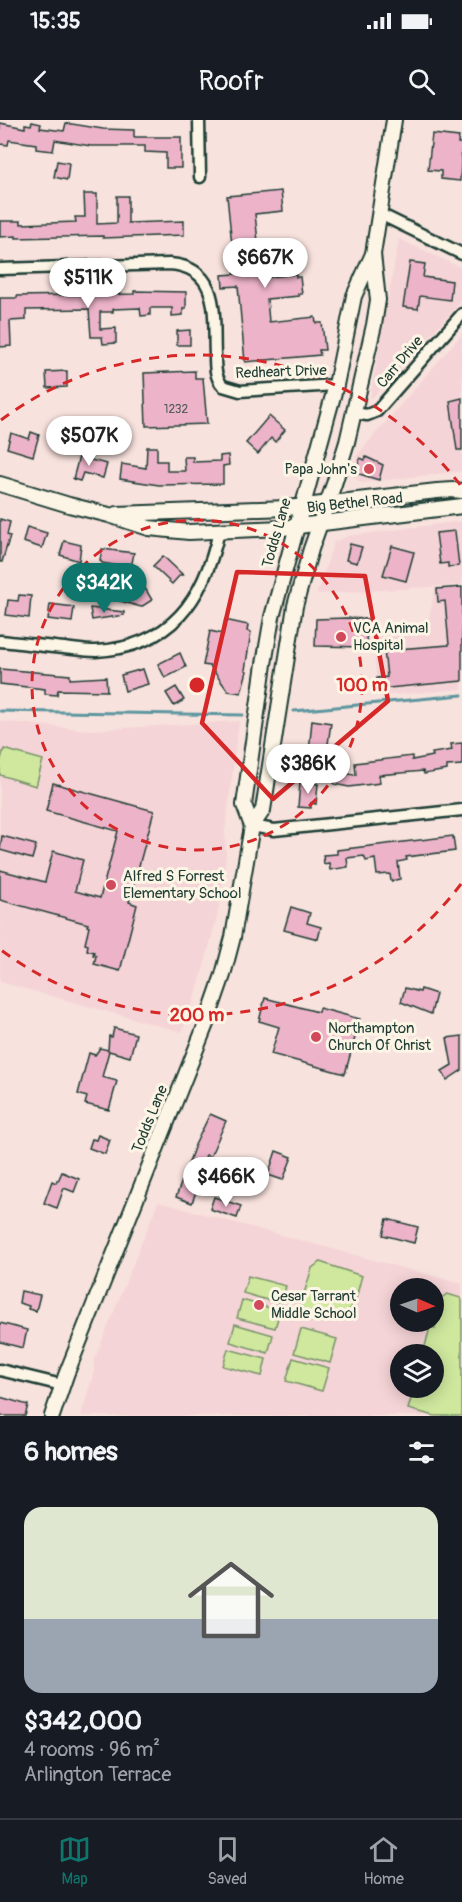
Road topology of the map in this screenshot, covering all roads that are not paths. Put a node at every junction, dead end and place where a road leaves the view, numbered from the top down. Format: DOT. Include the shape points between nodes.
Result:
graph roads {
  1 [pos="199,120"];
  2 [pos="394,120"];
  3 [pos="200,177"];
  4 [pos="380,214"];
  5 [pos="373,254"];
  6 [pos="462,254"];
  7 [pos="0,269"];
  8 [pos="462,314"];
  9 [pos="336,385"];
  10 [pos="354,413"];
  11 [pos="0,484"];
  12 [pos="462,491"];
  13 [pos="328,503"];
  14 [pos="462,506"];
  15 [pos="302,507"];
  16 [pos="109,515"];
  17 [pos="320,523"];
  18 [pos="297,526"];
  19 [pos="219,531"];
  20 [pos="0,641"];
  21 [pos="462,810"];
  22 [pos="252,826"];
  23 [pos="0,1370"];
  24 [pos="63,1385"];
  25 [pos="52,1416"];
  1 -- 3 [label="street"];
  2 -- 4 [label="main road, Todds Lane"];
  4 -- 5 [label="main road, Todds Lane"];
  4 -- 6 [label="street"];
  5 -- 9 [label="main road, Todds Lane" via="354,296"];
  5 -- 10 [label="main road, Todds Lane" via="378,300"];
  7 -- 9 [label="street, Redheart Drive" via="170,264 190,268 211,292 216,372 223,386 240,391"];
  8 -- 10 [label="street, Carr Drive" via="377,411 367,415"];
  9 -- 15 [label="main road, Todds Lane"];
  10 -- 13 [label="main road, Todds Lane"];
  11 -- 16 [label="main road, Big Bethel Road"];
  12 -- 13 [label="main road, Big Bethel Road"];
  13 -- 15 [label="main road, Big Bethel Road"];
  13 -- 17 [label="main road, Todds Lane"];
  14 -- 17 [label="main road, Big Bethel Road"];
  15 -- 16 [label="main road, Big Bethel Road"];
  15 -- 18 [label="main road, Todds Lane"];
  16 -- 19 [label="main road, Big Bethel Road" via="149,528"];
  17 -- 18 [label="main road, Big Bethel Road"];
  17 -- 22 [label="main road, Todds Lane" via="295,606 263,810"];
  18 -- 19 [label="main road, Big Bethel Road"];
  18 -- 22 [label="main road, Todds Lane" via="278,590 264,664 244,805"];
  19 -- 20 [label="street" via="196,595 182,613 149,640 93,651"];
  21 -- 22 [label="street" via="273,830"];
  22 -- 24 [label="main road, Todds Lane" via="233,937 215,999"];
  23 -- 24 [label="street"];
  24 -- 25 [label="main road, Todds Lane"];
}
